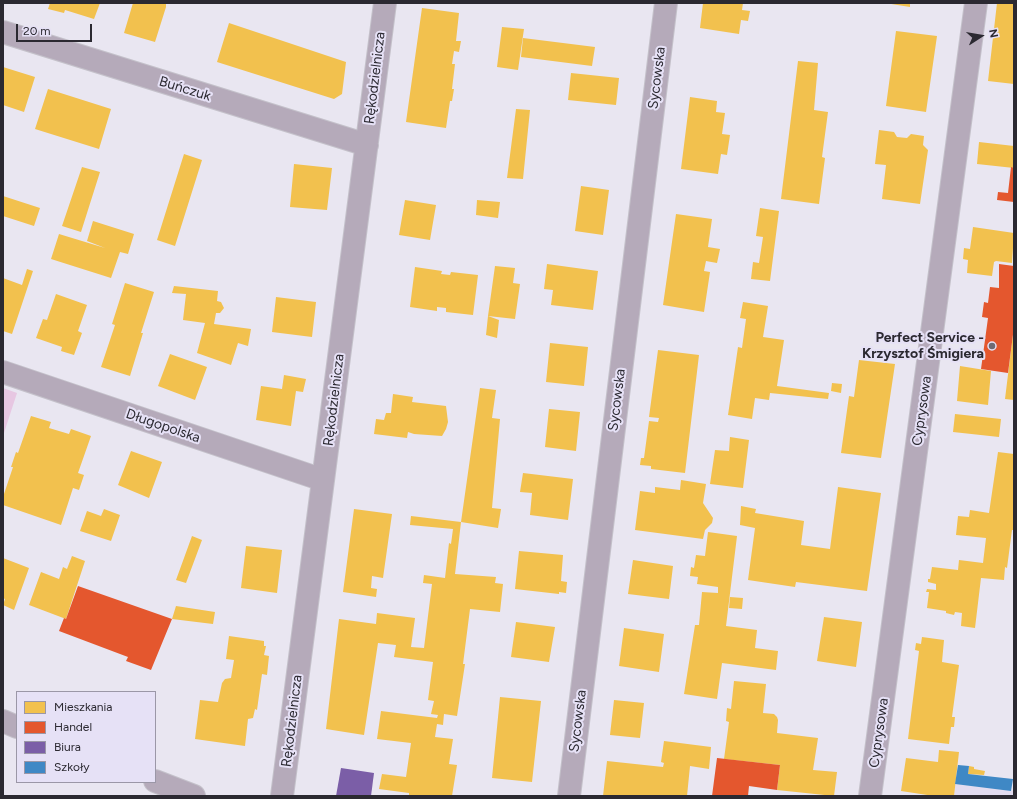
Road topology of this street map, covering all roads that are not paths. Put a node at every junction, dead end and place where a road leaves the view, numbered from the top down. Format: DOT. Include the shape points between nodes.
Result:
graph roads {
  1 [pos="385,3"];
  2 [pos="666,3"];
  3 [pos="976,3"];
  4 [pos="3,32"];
  5 [pos="367,145"];
  6 [pos="3,372"];
  7 [pos="323,480"];
  8 [pos="3,721"];
  9 [pos="16,727"];
  10 [pos="156,781"];
  11 [pos="194,796"];
  12 [pos="282,796"];
  13 [pos="569,796"];
  14 [pos="870,796"];
  1 -- 5 [label="street, Rękodzielnicza"];
  2 -- 13 [label="street, Sycowska"];
  3 -- 14 [label="street, Cyprysowa"];
  4 -- 5 [label="street, Buńczuk"];
  5 -- 7 [label="street, Rękodzielnicza"];
  6 -- 7 [label="street, Długopolska"];
  7 -- 12 [label="street, Rękodzielnicza"];
  8 -- 9 [label="street"];
  10 -- 11 [label="street"];
}
